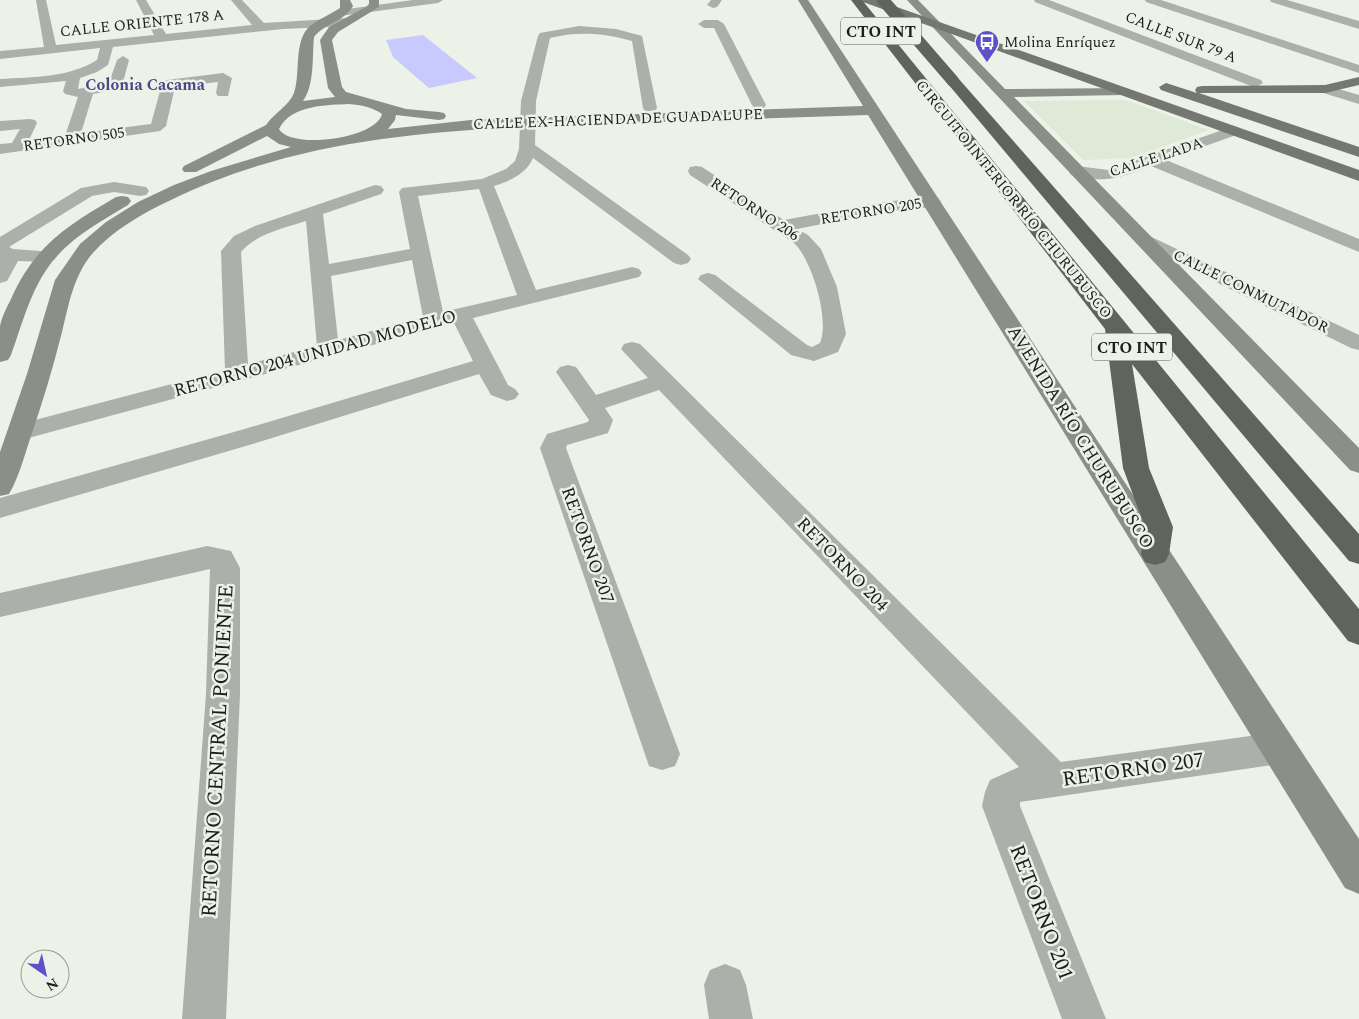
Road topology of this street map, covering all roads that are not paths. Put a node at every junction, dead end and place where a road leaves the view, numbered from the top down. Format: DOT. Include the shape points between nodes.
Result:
graph roads {
  1 [pos="41,0"];
  2 [pos="140,0"];
  3 [pos="236,0"];
  4 [pos="345,0"];
  5 [pos="438,0"];
  6 [pos="803,0"];
  7 [pos="856,0"];
  8 [pos="867,0"];
  9 [pos="883,0"];
  10 [pos="912,0"];
  11 [pos="1039,0"];
  12 [pos="1150,0"];
  13 [pos="1275,0"];
  14 [pos="372,5"];
  15 [pos="941,10"];
  16 [pos="344,18"];
  17 [pos="325,23"];
  18 [pos="704,24"];
  19 [pos="936,25"];
  20 [pos="1359,25"];
  21 [pos="262,27"];
  22 [pos="162,38"];
  23 [pos="326,40"];
  24 [pos="307,41"];
  25 [pos="291,42"];
  26 [pos="108,43"];
  27 [pos="50,49"];
  28 [pos="0,55"];
  29 [pos="103,62"];
  30 [pos="1359,70"];
  31 [pos="74,76"];
  32 [pos="1359,81"];
  33 [pos="0,83"];
  34 [pos="1256,83"];
  35 [pos="1157,84"];
  36 [pos="1326,89"];
  37 [pos="1359,89"];
  38 [pos="1176,90"];
  39 [pos="87,91"];
  40 [pos="1122,91"];
  41 [pos="223,93"];
  42 [pos="1002,93"];
  43 [pos="1359,100"];
  44 [pos="364,102"];
  45 [pos="759,105"];
  46 [pos="870,106"];
  47 [pos="383,107"];
  48 [pos="650,108"];
  49 [pos="287,112"];
  50 [pos="527,117"];
  51 [pos="0,126"];
  52 [pos="271,128"];
  53 [pos="1234,131"];
  54 [pos="365,136"];
  55 [pos="71,140"];
  56 [pos="318,144"];
  57 [pos="18,147"];
  58 [pos="528,148"];
  59 [pos="0,149"];
  60 [pos="1359,152"];
  61 [pos="1153,161"];
  62 [pos="696,171"];
  63 [pos="1077,171"];
  64 [pos="1359,176"];
  65 [pos="485,184"];
  66 [pos="375,190"];
  67 [pos="140,191"];
  68 [pos="932,202"];
  69 [pos="314,211"];
  70 [pos="782,226"];
  71 [pos="1143,239"];
  72 [pos="1359,246"];
  73 [pos="420,253"];
  74 [pos="10,255"];
  75 [pos="47,256"];
  76 [pos="681,259"];
  77 [pos="319,272"];
  78 [pos="632,273"];
  79 [pos="0,277"];
  80 [pos="708,279"];
  81 [pos="528,296"];
  82 [pos="460,314"];
  83 [pos="434,321"];
  84 [pos="1116,327"];
  85 [pos="1359,343"];
  86 [pos="328,349"];
  87 [pos="632,349"];
  88 [pos="0,355"];
  89 [pos="485,365"];
  90 [pos="568,372"];
  91 [pos="237,374"];
  92 [pos="664,381"];
  93 [pos="507,394"];
  94 [pos="590,405"];
  95 [pos="11,434"];
  96 [pos="1358,462"];
  97 [pos="0,488"];
  98 [pos="0,508"];
  99 [pos="1359,553"];
  100 [pos="1155,554"];
  101 [pos="0,605"];
  102 [pos="1359,632"];
  103 [pos="1279,748"];
  104 [pos="662,754"];
  105 [pos="1054,779"];
  106 [pos="1001,806"];
  107 [pos="1359,874"];
  108 [pos="204,1019"];
  109 [pos="1084,1019"];
  1 -- 27 [label="street"];
  2 -- 22 [label="street"];
  3 -- 21 [label="street"];
  4 -- 16 [label="street"];
  5 -- 14 [label="street"];
  6 -- 46 [label="street, AVENIDA RÍO CHURUBUSCO / CTO INT"];
  7 -- 84 [label="highway, CIRCUITO INTERIOR RÍO CHURUBUSCO / CTO INT"];
  8 -- 19 [label="main road"];
  9 -- 99 [label="highway, CIRCUITO INTERIOR RÍO CHURUBUSCO / CTO INT, bridge"];
  10 -- 15 [label="main road"];
  10 -- 19 [label="street, CTO INT"];
  11 -- 34 [label="street, CALLE SUR 79 A"];
  12 -- 30 [label="street"];
  13 -- 20 [label="street"];
  14 -- 16 [label="street"];
  16 -- 17 [label="street"];
  16 -- 23 [label="street"];
  17 -- 21 [label="street, CALLE ORIENTE 178 A"];
  17 -- 24 [label="street" via="314,29"];
  18 -- 45 [label="street" via="718,24"];
  19 -- 40 [label="main road"];
  19 -- 42 [label="street, CTO INT"];
  21 -- 22 [label="street, CALLE ORIENTE 178 A"];
  22 -- 26 [label="street, CALLE ORIENTE 178 A"];
  23 -- 24 [label="street"];
  23 -- 44 [label="street" via="340,95"];
  24 -- 25 [label="street"];
  24 -- 49 [label="street" via="304,84"];
  26 -- 27 [label="street, CALLE ORIENTE 178 A"];
  26 -- 29 [label="street"];
  27 -- 28 [label="street, CALLE ORIENTE 178 A"];
  29 -- 31 [label="street"];
  29 -- 39 [label="street" via="128,59 115,86"];
  30 -- 34 [label="main road" via="1327,77"];
  31 -- 33 [label="street"];
  31 -- 39 [label="street" via="70,91"];
  32 -- 36 [label="main road"];
  34 -- 38 [label="main road" via="1200,85"];
  35 -- 38 [label="main road"];
  36 -- 37 [label="street"];
  36 -- 38 [label="main road"];
  36 -- 43 [label="street"];
  38 -- 40 [label="main road"];
  38 -- 60 [label="main road"];
  39 -- 55 [label="street"];
  40 -- 42 [label="street"];
  40 -- 53 [label="main road"];
  41 -- 55 [label="street, RETORNO 505" via="223,77 169,84 158,126"];
  42 -- 63 [label="street, CTO INT"];
  44 -- 47 [label="street, CALLE EX-HACIENDA DE GUADALUPE"];
  44 -- 49 [label="street" via="333,101"];
  45 -- 46 [label="street, CALLE EX-HACIENDA DE GUADALUPE"];
  45 -- 48 [label="street, CALLE EX-HACIENDA DE GUADALUPE"];
  46 -- 50 [label="street, CALLE EX-HACIENDA DE GUADALUPE"];
  46 -- 68 [label="street, AVENIDA RÍO CHURUBUSCO / CTO INT"];
  47 -- 50 [label="street, CALLE EX-HACIENDA DE GUADALUPE" via="427,116"];
  47 -- 54 [label="street" via="389,114 388,121"];
  48 -- 50 [label="street, CALLE EX-HACIENDA DE GUADALUPE"];
  48 -- 50 [label="street" via="638,40 543,42"];
  49 -- 52 [label="street"];
  50 -- 54 [label="street, CALLE EX-HACIENDA DE GUADALUPE"];
  50 -- 58 [label="street"];
  51 -- 57 [label="street" via="30,123"];
  52 -- 56 [label="street" via="274,135 284,140"];
  52 -- 67 [label="street"];
  53 -- 61 [label="street, CALLE LADA"];
  53 -- 64 [label="main road"];
  54 -- 56 [label="street"];
  55 -- 57 [label="street, RETORNO 505"];
  56 -- 95 [label="street" via="273,156 161,198 113,226 84,250 67,275"];
  57 -- 59 [label="street, RETORNO 505"];
  58 -- 65 [label="street" via="523,162 516,169"];
  58 -- 76 [label="street"];
  61 -- 63 [label="street, CALLE LADA" via="1109,175"];
  61 -- 72 [label="street"];
  62 -- 70 [label="street, RETORNO 206"];
  63 -- 71 [label="street, CTO INT"];
  65 -- 73 [label="street" via="408,192"];
  65 -- 81 [label="street"];
  66 -- 69 [label="street"];
  67 -- 74 [label="street" via="114,187 87,192 0,245 0,251"];
  67 -- 75 [label="street" via="79,226"];
  68 -- 70 [label="street, RETORNO 205" via="882,207"];
  68 -- 100 [label="street, AVENIDA RÍO CHURUBUSCO / CTO INT"];
  69 -- 77 [label="street"];
  69 -- 91 [label="street" via="241,240 231,251"];
  70 -- 80 [label="street, RETORNO 206" via="811,249 828,287 835,334 830,347 814,354 798,350"];
  71 -- 85 [label="street, CALLE CONMUTADOR"];
  71 -- 96 [label="street, CTO INT"];
  73 -- 77 [label="street"];
  73 -- 83 [label="street"];
  74 -- 75 [label="street"];
  74 -- 79 [label="street"];
  75 -- 88 [label="street" via="31,281"];
  77 -- 86 [label="street"];
  78 -- 81 [label="street, RETORNO 204 UNIDAD MODELO"];
  81 -- 82 [label="street, RETORNO 204 UNIDAD MODELO"];
  82 -- 83 [label="street, RETORNO 204 UNIDAD MODELO"];
  82 -- 89 [label="street"];
  83 -- 86 [label="street, RETORNO 204 UNIDAD MODELO"];
  84 -- 100 [label="highway" via="1136,468 1159,527"];
  84 -- 102 [label="highway, CIRCUITO INTERIOR RÍO CHURUBUSCO / CTO INT"];
  86 -- 91 [label="street, RETORNO 204 UNIDAD MODELO"];
  87 -- 92 [label="street, RETORNO 204"];
  89 -- 93 [label="street" via="499,390"];
  89 -- 98 [label="street"];
  90 -- 94 [label="street, RETORNO 207"];
  91 -- 95 [label="street, RETORNO 204 UNIDAD MODELO"];
  92 -- 94 [label="street"];
  92 -- 105 [label="street, RETORNO 204"];
  94 -- 104 [label="street, RETORNO 207" via="601,420 599,427 556,440 553,448"];
  95 -- 97 [label="street"];
  100 -- 103 [label="street, AVENIDA RÍO CHURUBUSCO / CTO INT"];
  101 -- 108 [label="street, RETORNO CENTRAL PONIENTE" via="208,557 221,559 225,568 223,694"];
  103 -- 105 [label="street, RETORNO 207"];
  103 -- 107 [label="street, AVENIDA RÍO CHURUBUSCO / CTO INT"];
  105 -- 106 [label="street, RETORNO 207" via="1017,785 1003,792"];
  106 -- 109 [label="street, RETORNO 201"];
}
